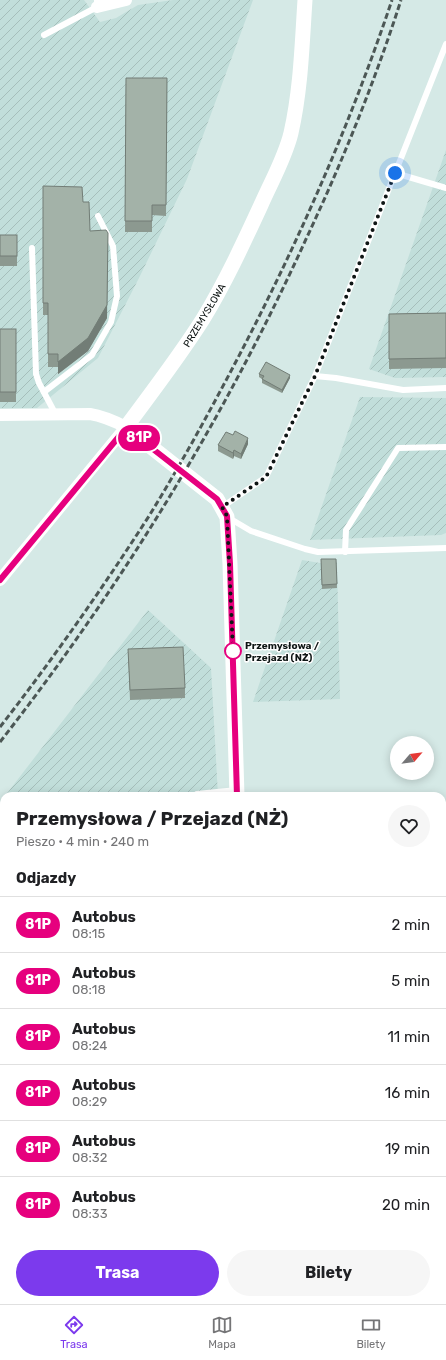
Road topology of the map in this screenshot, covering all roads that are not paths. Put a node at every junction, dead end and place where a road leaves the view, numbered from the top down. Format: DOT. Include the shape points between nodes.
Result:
graph roads {
  1 [pos="126,0"];
  2 [pos="304,0"];
  3 [pos="97,3"];
  4 [pos="44,35"];
  5 [pos="446,44"];
  6 [pos="395,173"];
  7 [pos="446,188"];
  8 [pos="98,216"];
  9 [pos="32,248"];
  10 [pos="315,376"];
  11 [pos="446,388"];
  12 [pos="44,392"];
  13 [pos="0,415"];
  14 [pos="56,415"];
  15 [pos="126,428"];
  16 [pos="446,447"];
  17 [pos="225,512"];
  18 [pos="446,548"];
  19 [pos="345,552"];
  20 [pos="0,580"];
  21 [pos="237,792"];
  1 -- 3 [label="street"];
  2 -- 15 [label="street, PRZEMYSŁOWA" via="297,102 291,134 282,158 204,318"];
  3 -- 4 [label="lane"];
  5 -- 6 [label="lane"];
  6 -- 7 [label="lane"];
  6 -- 10 [label="lane"];
  8 -- 12 [label="lane" via="113,246 117,296 111,322 92,355"];
  9 -- 12 [label="lane" via="36,374"];
  10 -- 11 [label="lane" via="403,390"];
  10 -- 17 [label="lane" via="266,477"];
  12 -- 14 [label="lane"];
  13 -- 14 [label="street"];
  14 -- 15 [label="street" via="99,415"];
  15 -- 17 [label="street" via="217,499"];
  15 -- 20 [label="street, PRZEMYSŁOWA"];
  16 -- 19 [label="lane" via="398,448 346,530"];
  17 -- 19 [label="lane" via="252,531 305,549 318,552"];
  17 -- 21 [label="street" via="230,564"];
  18 -- 19 [label="lane"];
}
